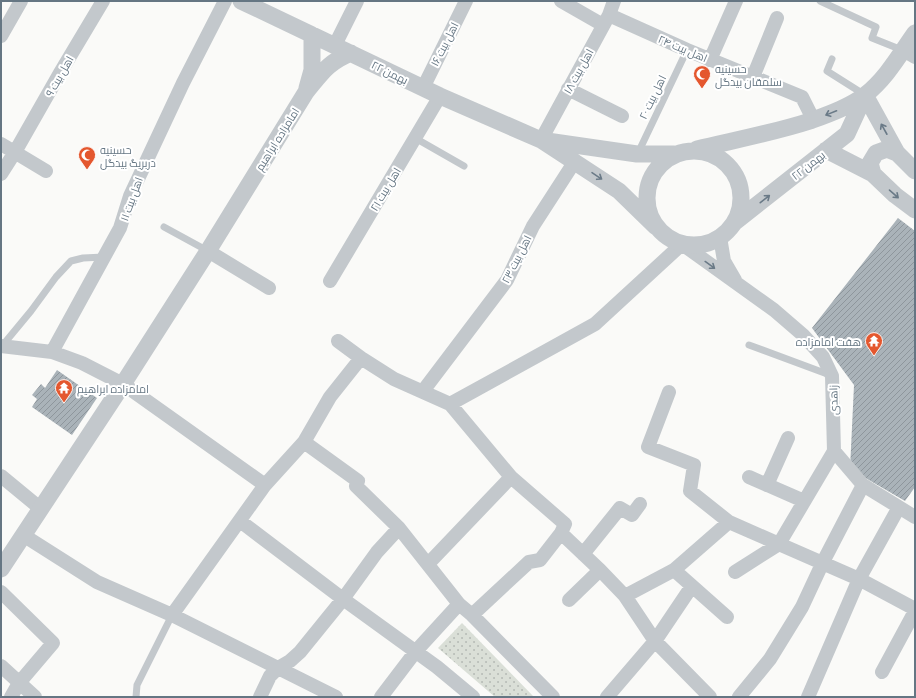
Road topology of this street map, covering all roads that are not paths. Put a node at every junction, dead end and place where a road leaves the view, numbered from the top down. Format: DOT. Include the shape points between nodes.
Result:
graph roads {
  1 [pos="21,1"];
  2 [pos="103,1"];
  3 [pos="225,1"];
  4 [pos="241,1"];
  5 [pos="357,1"];
  6 [pos="466,1"];
  7 [pos="561,1"];
  8 [pos="614,1"];
  9 [pos="736,1"];
  10 [pos="820,1"];
  11 [pos="777,18"];
  12 [pos="606,20"];
  13 [pos="915,33"];
  14 [pos="312,35"];
  15 [pos="1,36"];
  16 [pos="335,45"];
  17 [pos="687,50"];
  18 [pos="351,53"];
  19 [pos="909,54"];
  20 [pos="832,59"];
  21 [pos="710,60"];
  22 [pos="753,77"];
  23 [pos="423,88"];
  24 [pos="568,89"];
  25 [pos="306,92"];
  26 [pos="865,95"];
  27 [pos="440,96"];
  28 [pos="622,116"];
  29 [pos="813,120"];
  30 [pos="415,138"];
  31 [pos="541,140"];
  32 [pos="1,144"];
  33 [pos="695,150"];
  34 [pos="826,150"];
  35 [pos="16,152"];
  36 [pos="897,153"];
  37 [pos="637,154"];
  38 [pos="674,154"];
  39 [pos="575,161"];
  40 [pos="464,166"];
  41 [pos="915,171"];
  42 [pos="46,172"];
  43 [pos="1,174"];
  44 [pos="872,174"];
  45 [pos="915,210"];
  46 [pos="734,223"];
  47 [pos="164,227"];
  48 [pos="656,227"];
  49 [pos="720,237"];
  50 [pos="682,244"];
  51 [pos="208,251"];
  52 [pos="104,257"];
  53 [pos="330,281"];
  54 [pos="739,286"];
  55 [pos="269,288"];
  56 [pos="338,341"];
  57 [pos="1,346"];
  58 [pos="750,346"];
  59 [pos="52,352"];
  60 [pos="361,358"];
  61 [pos="832,376"];
  62 [pos="123,384"];
  63 [pos="423,391"];
  64 [pos="669,392"];
  65 [pos="450,404"];
  66 [pos="788,438"];
  67 [pos="304,442"];
  68 [pos="834,451"];
  69 [pos="1,476"];
  70 [pos="511,476"];
  71 [pos="749,477"];
  72 [pos="265,485"];
  73 [pos="767,485"];
  74 [pos="863,485"];
  75 [pos="804,501"];
  76 [pos="640,504"];
  77 [pos="41,508"];
  78 [pos="899,508"];
  79 [pos="915,517"];
  80 [pos="240,521"];
  81 [pos="729,522"];
  82 [pos="399,528"];
  83 [pos="561,533"];
  84 [pos="23,535"];
  85 [pos="779,544"];
  86 [pos="583,554"];
  87 [pos="823,562"];
  88 [pos="428,564"];
  89 [pos="1,569"];
  90 [pos="600,570"];
  91 [pos="674,570"];
  92 [pos="735,572"];
  93 [pos="859,579"];
  94 [pos="692,586"];
  95 [pos="1,592"];
  96 [pos="624,596"];
  97 [pos="343,599"];
  98 [pos="569,600"];
  99 [pos="459,604"];
  100 [pos="915,610"];
  101 [pos="172,615"];
  102 [pos="472,615"];
  103 [pos="727,617"];
  104 [pos="655,641"];
  105 [pos="416,651"];
  106 [pos="1,666"];
  107 [pos="278,668"];
  108 [pos="882,672"];
  109 [pos="19,683"];
  110 [pos="330,696"];
  111 [pos="11,697"];
  112 [pos="35,697"];
  113 [pos="136,697"];
  114 [pos="260,697"];
  115 [pos="381,697"];
  116 [pos="474,697"];
  117 [pos="553,697"];
  118 [pos="607,697"];
  119 [pos="710,697"];
  120 [pos="739,697"];
  121 [pos="808,697"];
  1 -- 15 [label="street"];
  2 -- 35 [label="street, اهل بیت ۹"];
  3 -- 52 [label="street, اهل بیت ۱۱" via="154,144 130,196 120,228"];
  4 -- 14 [label="street, ۲۲ بهمن"];
  5 -- 16 [label="street"];
  6 -- 23 [label="street, اهل بیت ۱۶"];
  7 -- 12 [label="street, اهل بیت ۲۴"];
  8 -- 12 [label="street, اهل بیت ۱۸"];
  9 -- 21 [label="street"];
  10 -- 19 [label="lane" via="876,27 872,38"];
  11 -- 22 [label="street"];
  12 -- 17 [label="street, اهل بیت ۲۴"];
  12 -- 24 [label="street, اهل بیت ۱۸"];
  13 -- 19 [label="street, ۲۲ بهمن"];
  14 -- 16 [label="street, ۲۲ بهمن"];
  14 -- 25 [label="street, امامزاده ابراهیم" via="312,70"];
  16 -- 18 [label="street, ۲۲ بهمن"];
  17 -- 21 [label="street, اهل بیت ۲۴"];
  17 -- 37 [label="lane, اهل بیت ۲۰"];
  18 -- 23 [label="street, ۲۲ بهمن"];
  18 -- 25 [label="street, امامزاده ابراهیم" via="337,58"];
  19 -- 26 [label="street, ۲۲ بهمن"];
  20 -- 26 [label="lane" via="827,71"];
  21 -- 22 [label="street, اهل بیت ۲۴"];
  22 -- 29 [label="street, اهل بیت ۲۴" via="802,97"];
  23 -- 27 [label="street, ۲۲ بهمن"];
  24 -- 28 [label="street"];
  24 -- 31 [label="street, اهل بیت ۱۸"];
  25 -- 51 [label="street, امامزاده ابراهیم"];
  26 -- 29 [label="street, ۲۲ بهمن, one-way" via="849,105"];
  26 -- 34 [label="street, ۲۲ بهمن" via="847,134"];
  36 -- 26 [label="street, one-way"];
  27 -- 30 [label="street, اهل بیت ۲۱"];
  27 -- 31 [label="street, ۲۲ بهمن"];
  29 -- 33 [label="street, ۲۲ بهمن"];
  30 -- 40 [label="lane"];
  30 -- 53 [label="street, اهل بیت ۲۱"];
  31 -- 37 [label="street, ۲۲ بهمن"];
  31 -- 39 [label="street, ۲۲ بهمن"];
  32 -- 35 [label="street"];
  33 -- 38 [label="street" via="684,150"];
  33 -- 46 [label="street" via="714,154 730,166 740,184 741,204"];
  34 -- 44 [label="street"];
  46 -- 34 [label="street, ۲۲ بهمن, one-way"];
  35 -- 42 [label="street"];
  35 -- 43 [label="street, اهل بیت ۹"];
  36 -- 41 [label="street"];
  36 -- 44 [label="street" via="887,149 876,153 870,163"];
  37 -- 38 [label="street, ۲۲ بهمن"];
  38 -- 48 [label="street" via="657,167 648,186 647,207"];
  39 -- 48 [label="street, ۲۲ بهمن, one-way" via="619,191"];
  39 -- 63 [label="street, اهل بیت ۲۳" via="533,226 507,280"];
  44 -- 45 [label="street, one-way"];
  46 -- 49 [label="street"];
  47 -- 51 [label="lane"];
  48 -- 50 [label="street" via="667,238"];
  49 -- 50 [label="street" via="702,245"];
  49 -- 54 [label="street, زاهدی" via="724,261"];
  50 -- 54 [label="street, زاهدی, one-way"];
  50 -- 65 [label="street" via="595,324"];
  51 -- 55 [label="street"];
  51 -- 62 [label="street, امامزاده ابراهیم"];
  52 -- 57 [label="lane" via="71,261"];
  52 -- 59 [label="street, اهل بیت ۱۱"];
  54 -- 61 [label="street, زاهدی" via="774,310 803,335 823,357"];
  56 -- 60 [label="street"];
  57 -- 59 [label="street"];
  58 -- 61 [label="lane"];
  59 -- 62 [label="street" via="82,363"];
  60 -- 63 [label="street" via="394,379"];
  60 -- 67 [label="street" via="330,397"];
  61 -- 68 [label="street, زاهدی"];
  62 -- 72 [label="street"];
  62 -- 77 [label="street, امامزاده ابراهیم"];
  63 -- 65 [label="street"];
  64 -- 81 [label="street" via="648,447 694,465 690,491"];
  65 -- 70 [label="street"];
  66 -- 73 [label="street"];
  67 -- 72 [label="street"];
  67 -- 82 [label="street" via="358,481 356,486"];
  68 -- 74 [label="street"];
  68 -- 75 [label="street"];
  69 -- 77 [label="street"];
  70 -- 83 [label="street" via="566,524"];
  70 -- 88 [label="street"];
  71 -- 73 [label="street"];
  72 -- 80 [label="street"];
  73 -- 75 [label="street"];
  74 -- 78 [label="street"];
  74 -- 87 [label="street"];
  75 -- 85 [label="street"];
  76 -- 86 [label="street" via="632,515 620,508"];
  77 -- 84 [label="street, امامزاده ابراهیم"];
  78 -- 79 [label="street"];
  78 -- 93 [label="street"];
  80 -- 97 [label="street"];
  80 -- 101 [label="street"];
  81 -- 85 [label="street"];
  81 -- 91 [label="street"];
  82 -- 88 [label="street"];
  82 -- 97 [label="street" via="377,552"];
  83 -- 86 [label="street"];
  83 -- 102 [label="street" via="540,560 529,562"];
  84 -- 89 [label="street, امامزاده ابراهیم"];
  84 -- 101 [label="street" via="97,582"];
  85 -- 87 [label="street"];
  85 -- 92 [label="street"];
  86 -- 90 [label="street"];
  87 -- 93 [label="street"];
  87 -- 120 [label="street" via="802,607 770,659"];
  88 -- 99 [label="street"];
  90 -- 96 [label="street"];
  90 -- 98 [label="street"];
  91 -- 94 [label="street"];
  91 -- 96 [label="street"];
  93 -- 100 [label="street"];
  93 -- 121 [label="street"];
  94 -- 103 [label="street"];
  94 -- 104 [label="street"];
  95 -- 109 [label="street" via="53,643"];
  96 -- 104 [label="street"];
  97 -- 105 [label="street"];
  97 -- 107 [label="street" via="300,652"];
  99 -- 102 [label="street"];
  99 -- 105 [label="street"];
  100 -- 108 [label="street"];
  101 -- 107 [label="street"];
  101 -- 113 [label="lane" via="137,685"];
  102 -- 117 [label="street"];
  104 -- 118 [label="street"];
  104 -- 119 [label="street"];
  105 -- 115 [label="street"];
  105 -- 116 [label="street"];
  106 -- 109 [label="street"];
  107 -- 110 [label="street"];
  107 -- 114 [label="street" via="270,676"];
  109 -- 111 [label="street"];
  109 -- 112 [label="street"];
}
